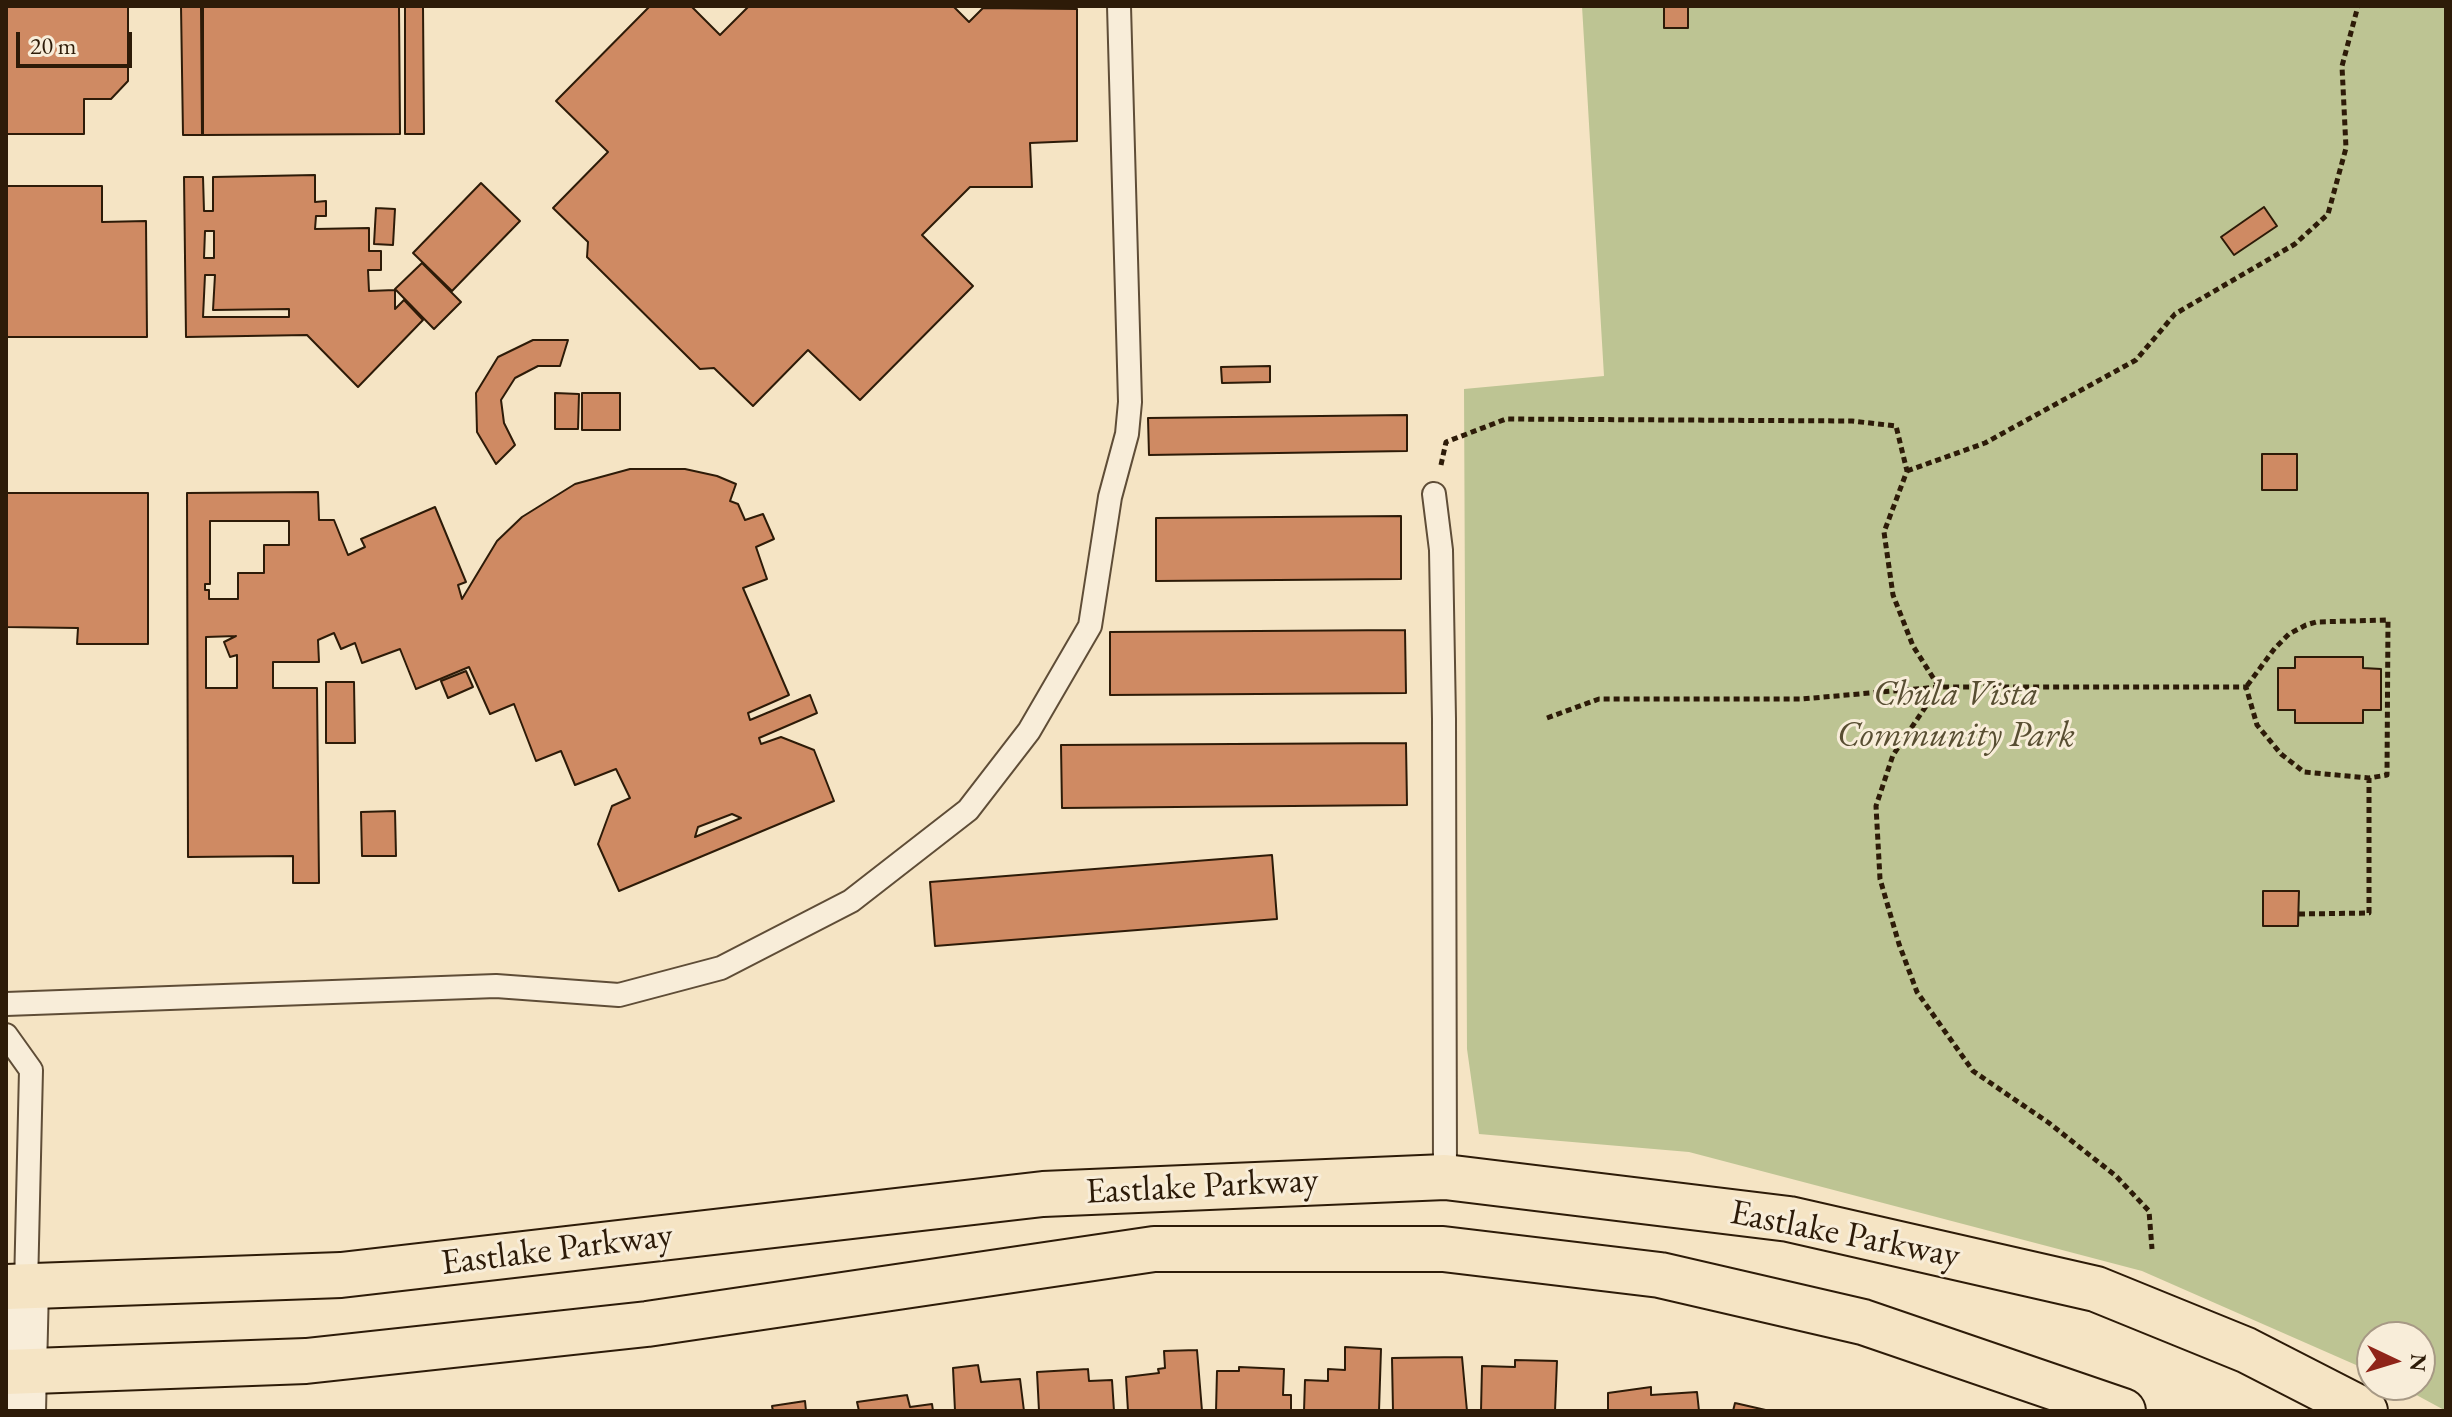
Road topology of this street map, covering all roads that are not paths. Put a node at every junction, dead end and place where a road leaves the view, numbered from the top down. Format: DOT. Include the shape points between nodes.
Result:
graph roads {
  1 [pos="1119,6"];
  2 [pos="1434,494"];
  3 [pos="6,1004"];
  4 [pos="6,1035"];
  5 [pos="1445,1177"];
  6 [pos="1278,1246"];
  7 [pos="16,1287"];
  8 [pos="17,1385"];
  9 [pos="2123,1411"];
  10 [pos="2365,1411"];
  1 -- 3 [label="lane" via="1127,434 1110,497 1090,626 1029,731 968,810 851,901 721,968 619,995 496,986"];
  2 -- 5 [label="lane" via="1441,550 1444,705"];
  4 -- 7 [label="lane" via="31,1070"];
  5 -- 6 [label="main road" via="1419,1201 1311,1212"];
  5 -- 7 [label="main road, Eastlake Parkway" via="1043,1194 341,1275"];
  5 -- 10 [label="main road, Eastlake Parkway" via="1789,1219 2096,1289 2246,1350"];
  6 -- 8 [label="main road, Eastlake Parkway" via="1154,1249 647,1324"];
  6 -- 9 [label="main road, Eastlake Parkway" via="1443,1249 1660,1275 1863,1322"];
  7 -- 8 [label="street"];
}
